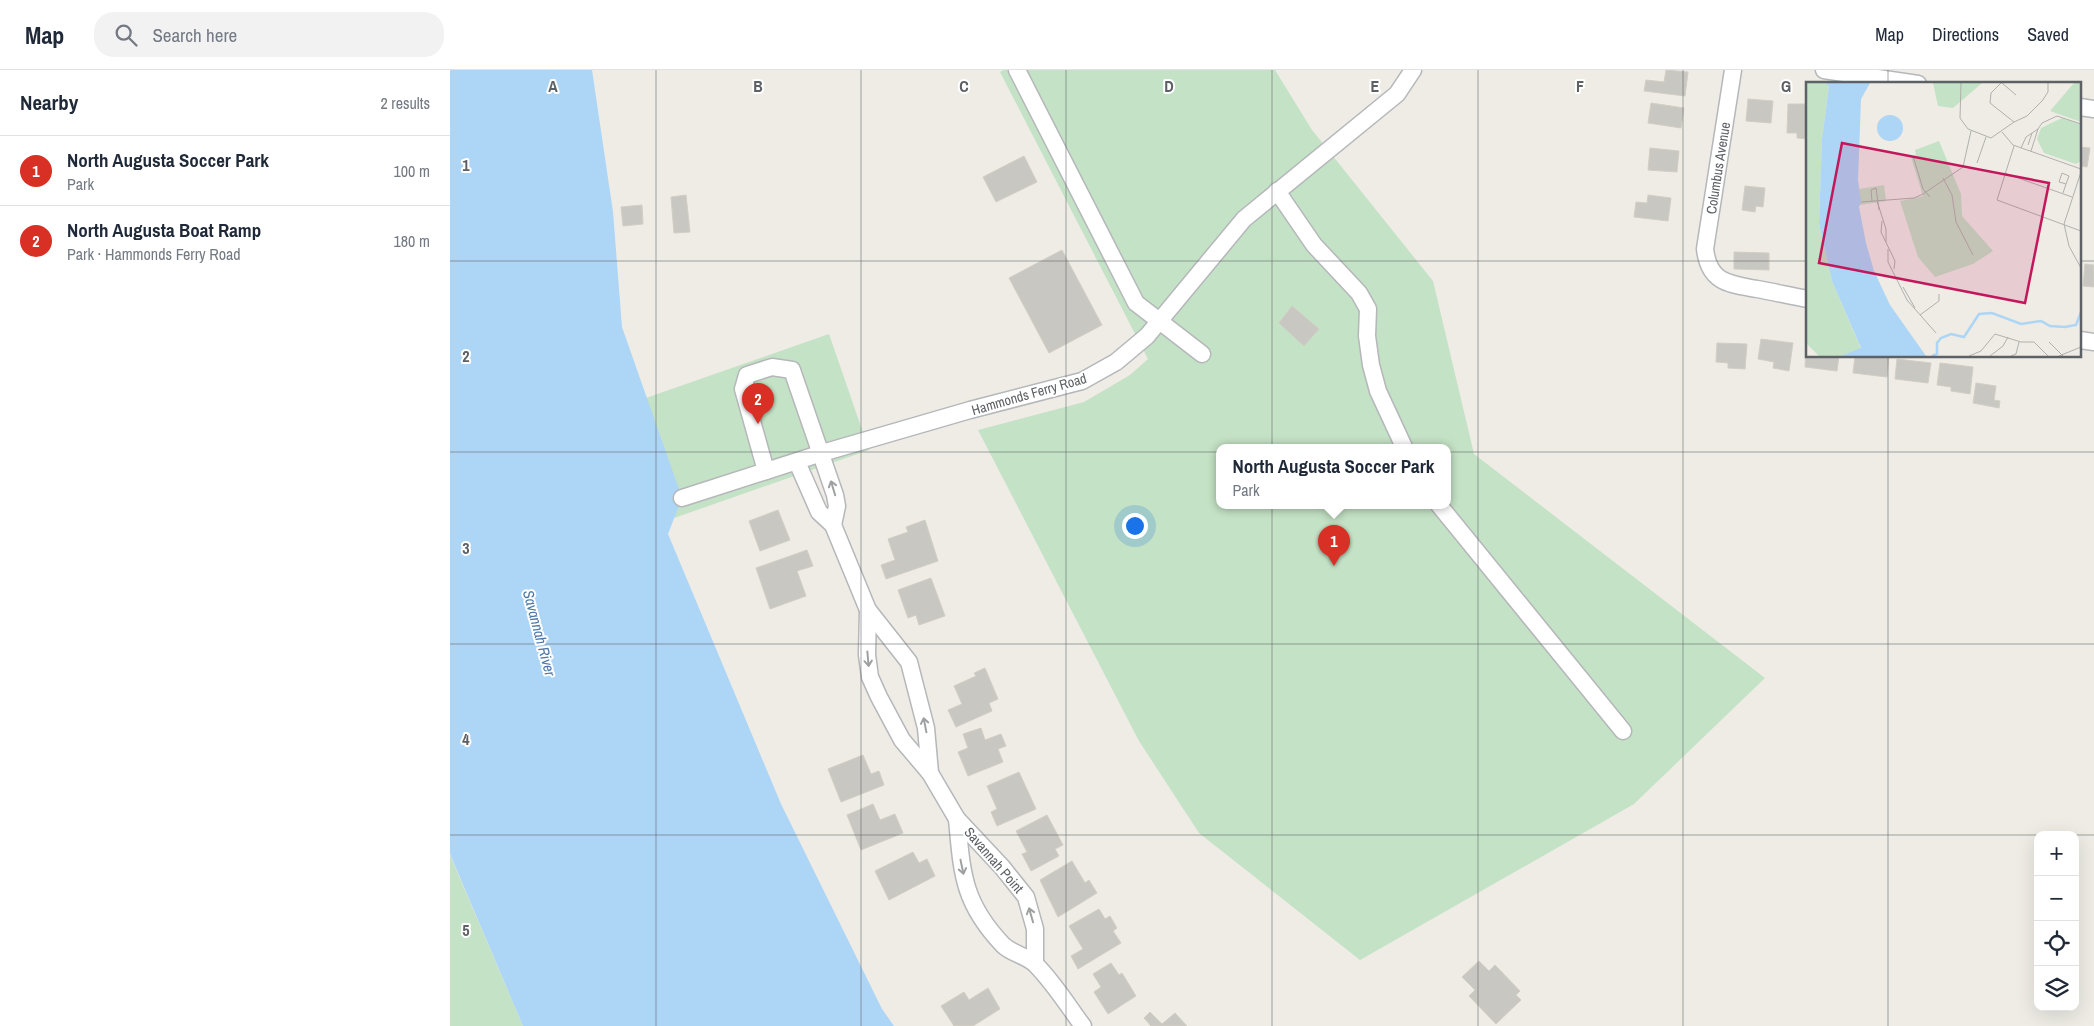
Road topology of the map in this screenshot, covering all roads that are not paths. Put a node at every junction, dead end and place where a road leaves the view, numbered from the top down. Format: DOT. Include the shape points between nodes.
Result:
graph roads {
  1 [pos="1017,70"];
  2 [pos="1413,70"];
  3 [pos="1733,70"];
  4 [pos="1824,70"];
  5 [pos="1905,82"];
  6 [pos="1277,191"];
  7 [pos="1806,299"];
  8 [pos="1160,321"];
  9 [pos="1202,354"];
  10 [pos="1403,444"];
  11 [pos="822,453"];
  12 [pos="797,462"];
  13 [pos="766,471"];
  14 [pos="682,498"];
  15 [pos="1442,509"];
  16 [pos="833,525"];
  17 [pos="868,610"];
  18 [pos="1622,731"];
  19 [pos="930,774"];
  20 [pos="957,818"];
  21 [pos="1035,963"];
  22 [pos="1083,1026"];
  1 -- 8 [label="street" via="1136,303"];
  2 -- 6 [label="street, Hammonds Ferry Road" via="1397,94"];
  3 -- 7 [label="street, Columbus Avenue" via="1705,249 1709,266 1728,284"];
  4 -- 5 [label="street"];
  6 -- 8 [label="street, Hammonds Ferry Road" via="1244,219"];
  6 -- 10 [label="street" via="1314,245 1359,293 1368,309 1366,336 1371,365 1378,391"];
  8 -- 9 [label="street"];
  8 -- 11 [label="street, Hammonds Ferry Road" via="1132,350 1082,381"];
  11 -- 12 [label="street, Hammonds Ferry Road"];
  11 -- 13 [label="street" via="792,370 772,367 747,375 743,389"];
  16 -- 11 [label="street, one-way" via="836,495"];
  12 -- 13 [label="street, Hammonds Ferry Road"];
  12 -- 16 [label="street, Savannah Point" via="819,512"];
  13 -- 14 [label="street, Hammonds Ferry Road"];
  15 -- 18 [label="street"];
  16 -- 17 [label="street, Savannah Point"];
  19 -- 17 [label="street, Savannah Point, one-way" via="926,728 909,662"];
  17 -- 19 [label="street, Savannah Point, one-way" via="870,677 902,740"];
  19 -- 20 [label="street, Savannah Point"];
  21 -- 20 [label="street, Savannah Point, one-way" via="1035,929 1026,896"];
  20 -- 21 [label="street, Savannah Point, one-way" via="961,861 967,890 976,911 1005,947"];
  21 -- 22 [label="street, Savannah Point"];
}
